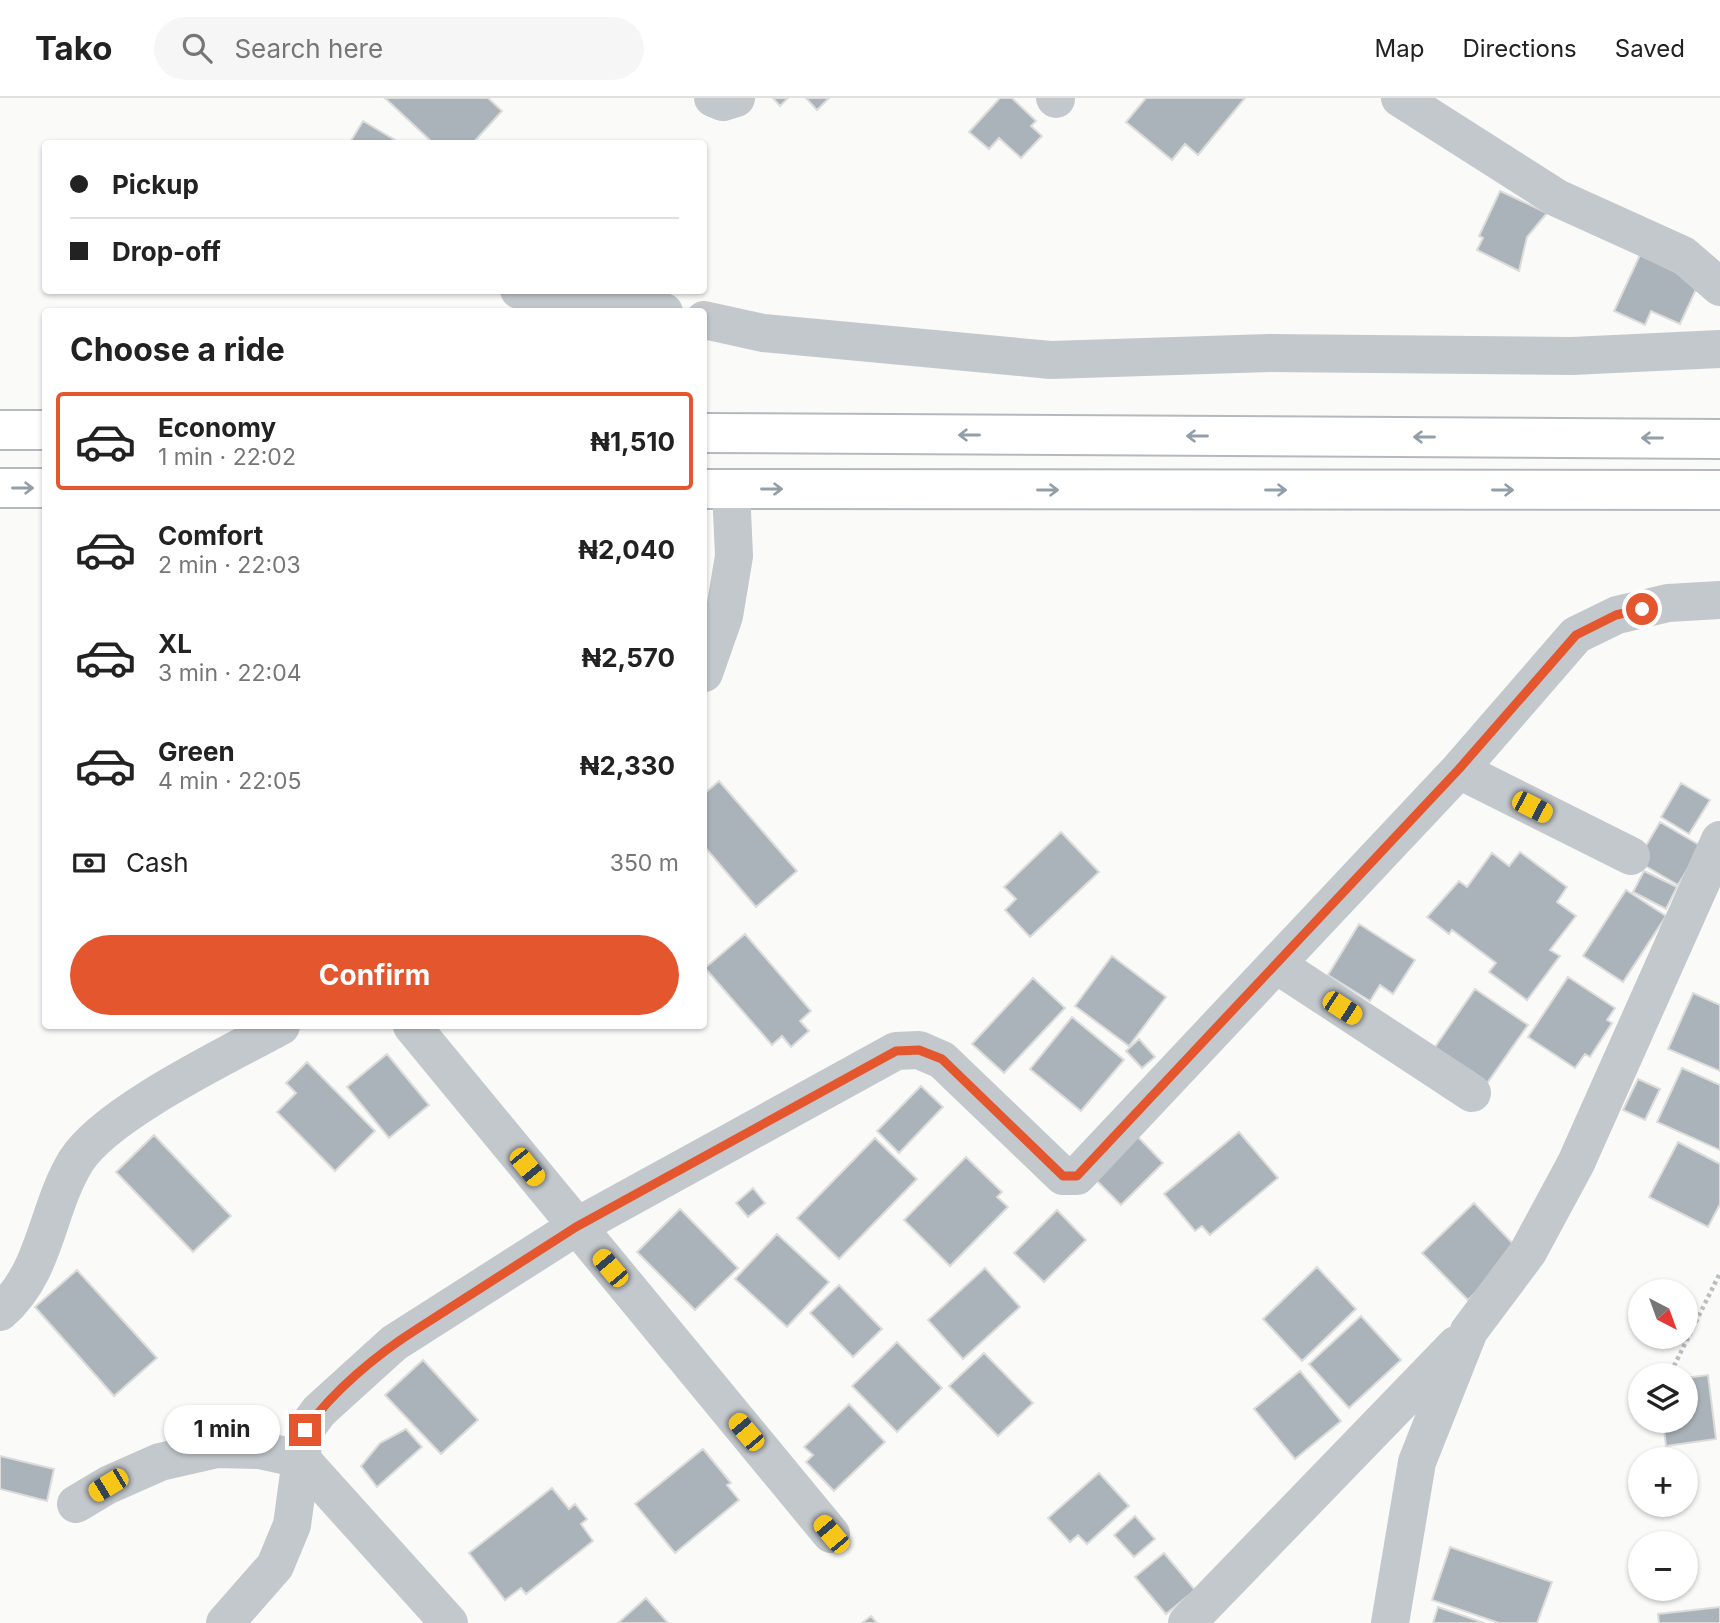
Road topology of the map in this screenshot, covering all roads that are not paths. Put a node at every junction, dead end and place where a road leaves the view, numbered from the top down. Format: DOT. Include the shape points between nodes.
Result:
graph roads {
  1 [pos="713,98"];
  2 [pos="736,98"];
  3 [pos="1400,98"];
  4 [pos="1720,287"];
  5 [pos="545,294"];
  6 [pos="638,308"];
  7 [pos="707,321"];
  8 [pos="1720,349"];
  9 [pos="0,430"];
  10 [pos="42,430"];
  11 [pos="707,433"];
  12 [pos="1720,439"];
  13 [pos="0,488"];
  14 [pos="42,488"];
  15 [pos="717,489"];
  16 [pos="1720,490"];
  17 [pos="1720,600"];
  18 [pos="707,664"];
  19 [pos="1459,769"];
  20 [pos="1720,840"];
  21 [pos="1631,856"];
  22 [pos="1277,965"];
  23 [pos="276,1029"];
  24 [pos="414,1029"];
  25 [pos="1472,1093"];
  26 [pos="576,1227"];
  27 [pos="0,1312"];
  28 [pos="1469,1331"];
  29 [pos="1375,1429"];
  30 [pos="301,1459"];
  31 [pos="1417,1462"];
  32 [pos="76,1504"];
  33 [pos="831,1534"];
  34 [pos="225,1623"];
  35 [pos="449,1623"];
  36 [pos="1187,1623"];
  37 [pos="1390,1623"];
  1 -- 2 [label="street" via="723,102"];
  3 -- 4 [label="street" via="1558,198 1683,255"];
  5 -- 6 [label="street"];
  7 -- 8 [label="street" via="763,333 1051,360 1269,353 1572,356"];
  9 -- 10 [label="highway"];
  12 -- 11 [label="highway, one-way"];
  13 -- 14 [label="highway, one-way"];
  15 -- 16 [label="highway, one-way"];
  15 -- 18 [label="street" via="734,556 724,616"];
  17 -- 19 [label="street" via="1668,603 1616,615 1576,635"];
  19 -- 21 [label="street"];
  19 -- 22 [label="street"];
  20 -- 28 [label="street" via="1576,1163 1528,1252"];
  22 -- 25 [label="street"];
  22 -- 26 [label="street" via="1077,1176 1063,1176 942,1059 919,1050 896,1051"];
  23 -- 27 [label="street" via="114,1122 96,1140 78,1159 59,1194 23,1290"];
  24 -- 26 [label="street"];
  26 -- 30 [label="street" via="394,1343 319,1410 305,1430"];
  26 -- 33 [label="street"];
  28 -- 29 [label="street"];
  28 -- 31 [label="street"];
  29 -- 31 [label="street"];
  29 -- 36 [label="street"];
  30 -- 32 [label="street" via="259,1450 217,1449 160,1462"];
  30 -- 34 [label="street" via="292,1525 275,1566"];
  30 -- 35 [label="street"];
  31 -- 37 [label="street"];
}
